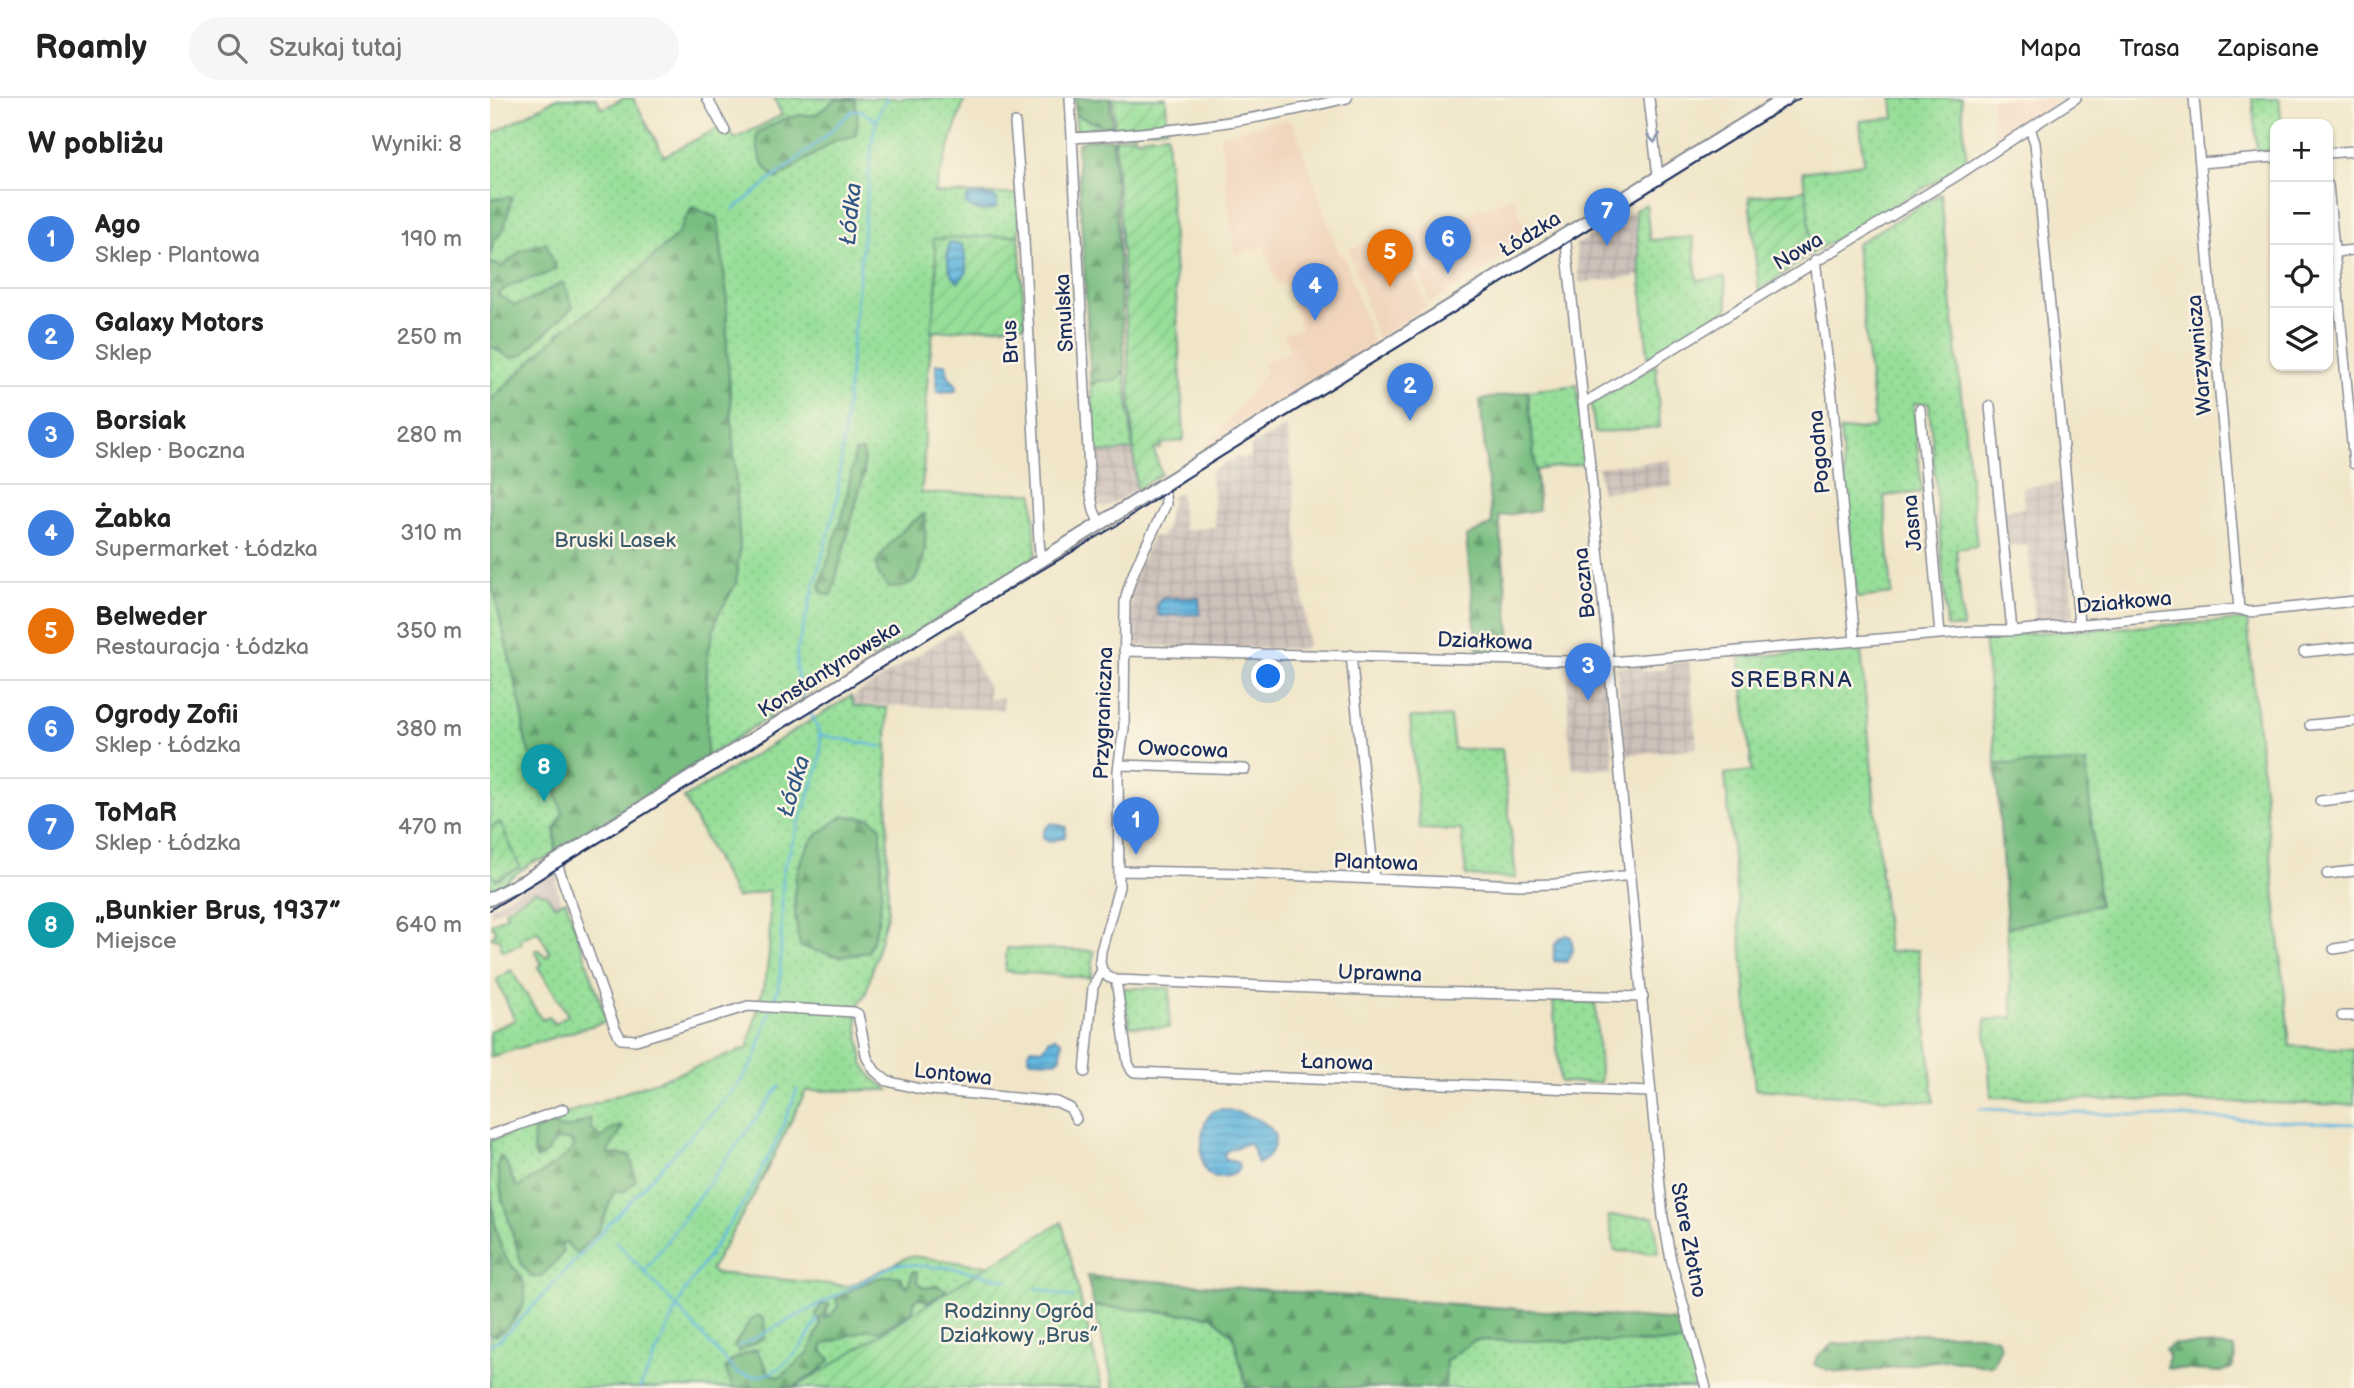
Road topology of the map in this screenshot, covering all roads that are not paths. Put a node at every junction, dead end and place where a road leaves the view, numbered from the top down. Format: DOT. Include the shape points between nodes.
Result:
graph roads {
  1 [pos="708,98"];
  2 [pos="1070,98"];
  3 [pos="1347,98"];
  4 [pos="1649,98"];
  5 [pos="1786,98"];
  6 [pos="2076,98"];
  7 [pos="2194,98"];
  8 [pos="1015,123"];
  9 [pos="2030,128"];
  10 [pos="725,131"];
  11 [pos="1072,138"];
  12 [pos="2354,150"];
  13 [pos="2333,152"];
  14 [pos="2270,157"];
  15 [pos="2200,163"];
  16 [pos="1658,177"];
  17 [pos="1565,235"];
  18 [pos="2333,241"];
  19 [pos="2354,250"];
  20 [pos="2334,252"];
  21 [pos="1815,260"];
  22 [pos="2351,395"];
  23 [pos="1584,403"];
  24 [pos="1990,406"];
  25 [pos="1920,409"];
  26 [pos="2354,464"];
  27 [pos="1188,470"];
  28 [pos="1161,486"];
  29 [pos="1100,524"];
  30 [pos="1044,559"];
  31 [pos="2354,601"];
  32 [pos="2239,609"];
  33 [pos="2079,623"];
  34 [pos="2012,631"];
  35 [pos="1940,634"];
  36 [pos="1855,641"];
  37 [pos="2354,647"];
  38 [pos="1124,651"];
  39 [pos="2304,652"];
  40 [pos="1352,655"];
  41 [pos="1610,662"];
  42 [pos="2354,720"];
  43 [pos="2310,725"];
  44 [pos="1120,765"];
  45 [pos="1245,769"];
  46 [pos="2354,797"];
  47 [pos="2320,801"];
  48 [pos="556,861"];
  49 [pos="1120,871"];
  50 [pos="2354,871"];
  51 [pos="2327,874"];
  52 [pos="1631,876"];
  53 [pos="1374,879"];
  54 [pos="490,899"];
  55 [pos="2354,946"];
  56 [pos="2334,948"];
  57 [pos="1102,970"];
  58 [pos="1116,980"];
  59 [pos="1643,997"];
  60 [pos="2342,1016"];
  61 [pos="2354,1016"];
  62 [pos="1086,1072"];
  63 [pos="1651,1094"];
  64 [pos="564,1109"];
  65 [pos="1076,1119"];
  66 [pos="490,1135"];
  67 [pos="1706,1388"];
  1 -- 10 [label="street"];
  2 -- 11 [label="street, Smulska"];
  3 -- 11 [label="street" via="1229,123"];
  4 -- 16 [label="street, one-way"];
  5 -- 16 [label="main road, Łódzka"];
  6 -- 9 [label="street, Nowa"];
  7 -- 15 [label="street, Warzywnicza"];
  8 -- 30 [label="street, Brus" via="1039,540"];
  9 -- 21 [label="street, Nowa"];
  9 -- 33 [label="street"];
  11 -- 29 [label="street, Smulska" via="1090,490"];
  12 -- 13 [label="street"];
  14 -- 15 [label="street"];
  15 -- 32 [label="street, Warzywnicza"];
  16 -- 17 [label="main road, Łódzka"];
  17 -- 23 [label="street, Boczna"];
  17 -- 27 [label="main road, Łódzka"];
  18 -- 20 [label="street"];
  19 -- 20 [label="street"];
  20 -- 22 [label="street"];
  21 -- 23 [label="street, Nowa"];
  21 -- 36 [label="street, Pogodna"];
  22 -- 26 [label="street"];
  23 -- 41 [label="street, Boczna"];
  24 -- 34 [label="street"];
  25 -- 35 [label="street, Jasna"];
  27 -- 28 [label="main road, Konstantynowska"];
  28 -- 29 [label="main road, Konstantynowska"];
  28 -- 38 [label="street, Przygraniczna" via="1166,503 1129,582"];
  29 -- 30 [label="main road, Konstantynowska"];
  30 -- 48 [label="main road, Konstantynowska"];
  31 -- 32 [label="street, Działkowa" via="2249,612"];
  32 -- 33 [label="street, Działkowa"];
  33 -- 34 [label="street, Działkowa"];
  34 -- 35 [label="street, Działkowa"];
  35 -- 36 [label="street, Działkowa"];
  36 -- 41 [label="street, Działkowa"];
  37 -- 39 [label="street"];
  38 -- 40 [label="street, Działkowa"];
  38 -- 44 [label="street, Przygraniczna"];
  40 -- 41 [label="street, Działkowa"];
  40 -- 53 [label="street"];
  41 -- 52 [label="street, Boczna"];
  42 -- 43 [label="street"];
  44 -- 45 [label="street, Owocowa"];
  44 -- 49 [label="street, Przygraniczna"];
  46 -- 47 [label="street"];
  48 -- 54 [label="main road, Konstantynowska"];
  48 -- 65 [label="street, Lontowa" via="621,1039 636,1040 733,1009 761,1005 854,1012 867,1058 882,1077 897,1085 1057,1102 1070,1108"];
  49 -- 53 [label="street, Plantowa"];
  49 -- 57 [label="street, Przygraniczna" via="1119,893 1101,951"];
  50 -- 51 [label="street"];
  52 -- 53 [label="street, Plantowa" via="1521,885"];
  52 -- 59 [label="street, Boczna"];
  55 -- 56 [label="street"];
  57 -- 58 [label="street"];
  57 -- 62 [label="street, Przygraniczna" via="1093,986"];
  58 -- 59 [label="street, Uprawna"];
  58 -- 63 [label="street, Łanowa" via="1129,1068 1135,1072"];
  59 -- 63 [label="street, Boczna"];
  60 -- 61 [label="street"];
  63 -- 67 [label="street, Stare Złotno" via="1668,1245"];
  64 -- 66 [label="street"];
}
